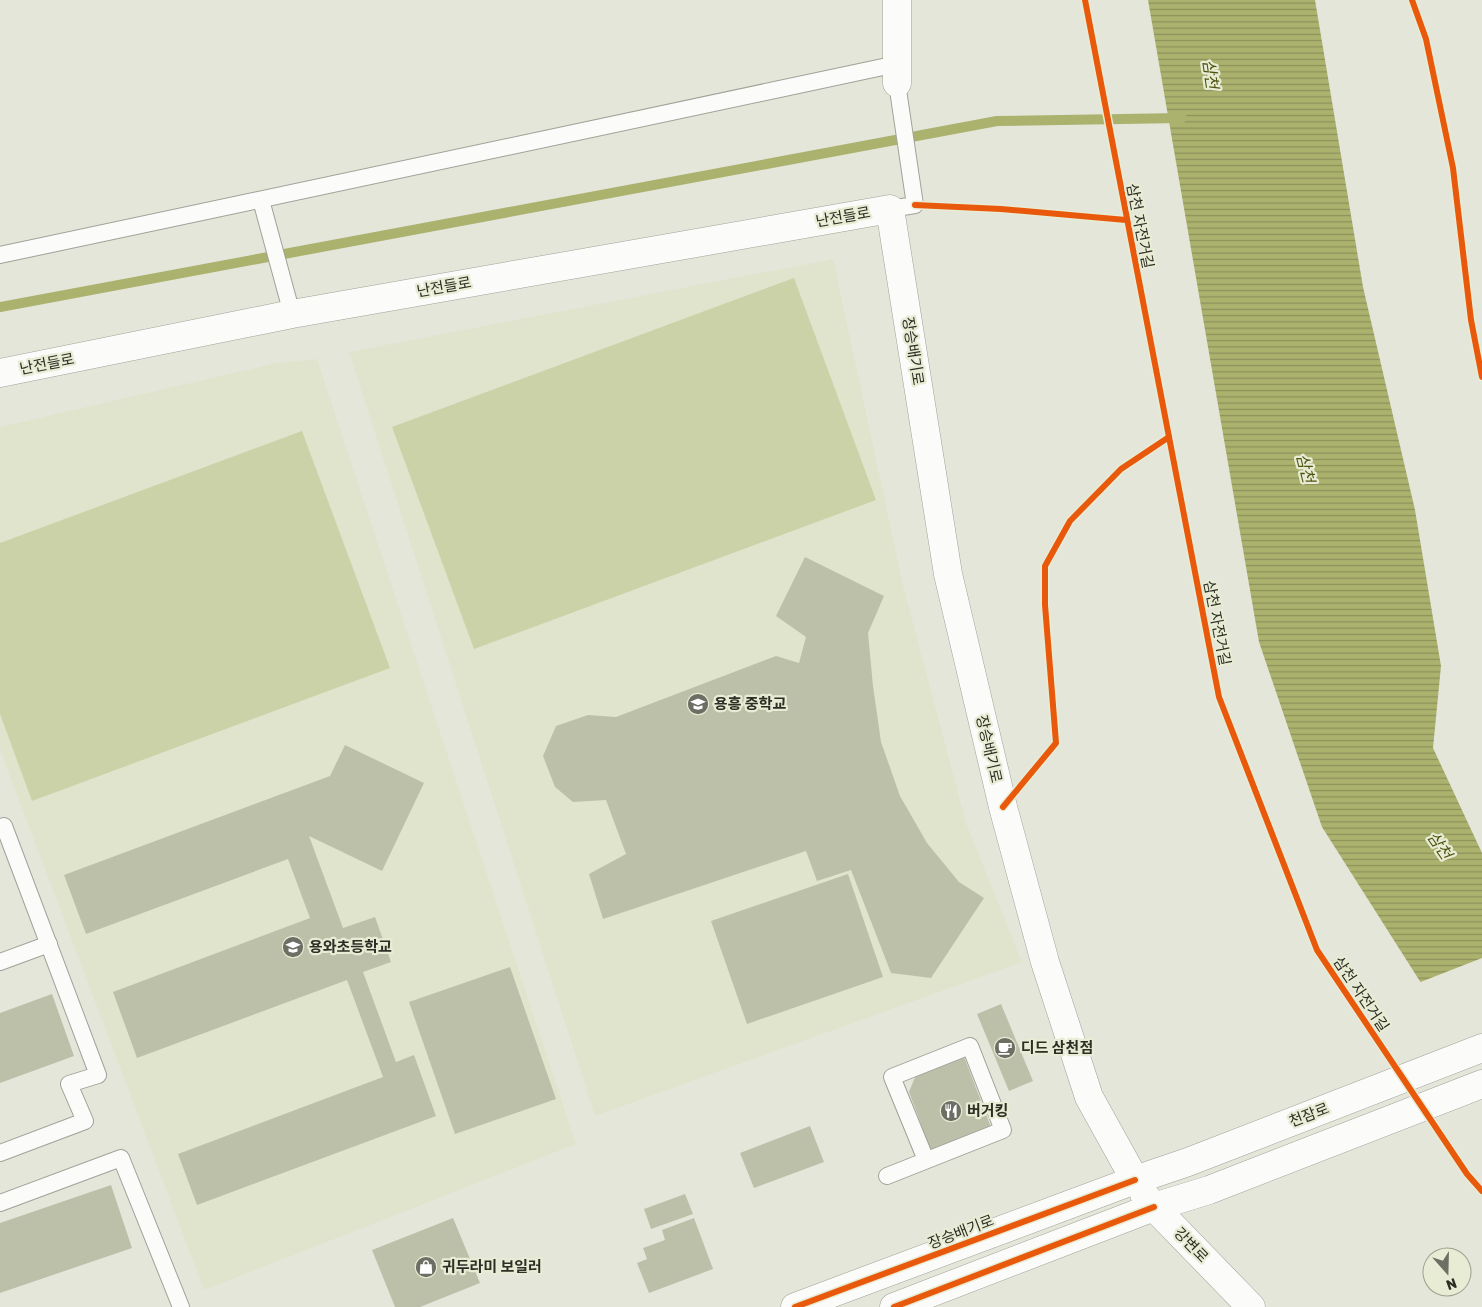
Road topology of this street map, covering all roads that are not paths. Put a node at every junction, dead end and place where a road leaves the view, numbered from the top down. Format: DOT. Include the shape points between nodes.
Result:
graph roads {
  1 [pos="897,0"];
  2 [pos="897,74"];
  3 [pos="261,200"];
  4 [pos="903,207"];
  5 [pos="0,255"];
  6 [pos="292,314"];
  7 [pos="0,373"];
  8 [pos="0,828"];
  9 [pos="49,944"];
  10 [pos="0,962"];
  11 [pos="1482,1048"];
  12 [pos="1482,1084"];
  13 [pos="0,1153"];
  14 [pos="926,1160"];
  15 [pos="887,1176"];
  16 [pos="1135,1180"];
  17 [pos="0,1202"];
  18 [pos="1154,1207"];
  19 [pos="182,1307"];
  20 [pos="795,1307"];
  21 [pos="894,1307"];
  22 [pos="1251,1307"];
  1 -- 2 [label="street"];
  2 -- 3 [label="lane"];
  2 -- 4 [label="lane"];
  3 -- 5 [label="lane"];
  3 -- 6 [label="lane"];
  4 -- 6 [label="street, 난전들로"];
  4 -- 16 [label="street, 장승배기로" via="948,574 1003,808 1045,962 1089,1097"];
  6 -- 7 [label="street, 난전들로"];
  8 -- 9 [label="lane" via="4,826"];
  9 -- 10 [label="lane"];
  9 -- 13 [label="lane" via="98,1075 69,1084 85,1122"];
  11 -- 16 [label="street, 천잠로"];
  12 -- 18 [label="street" via="1209,1190"];
  14 -- 14 [label="lane" via="1003,1130 970,1046 892,1077"];
  14 -- 15 [label="lane"];
  16 -- 18 [label="street, 강변로"];
  16 -- 20 [label="street, 장승배기로"];
  17 -- 19 [label="lane" via="121,1158"];
  18 -- 21 [label="street"];
  18 -- 22 [label="street, 강변로"];
}
